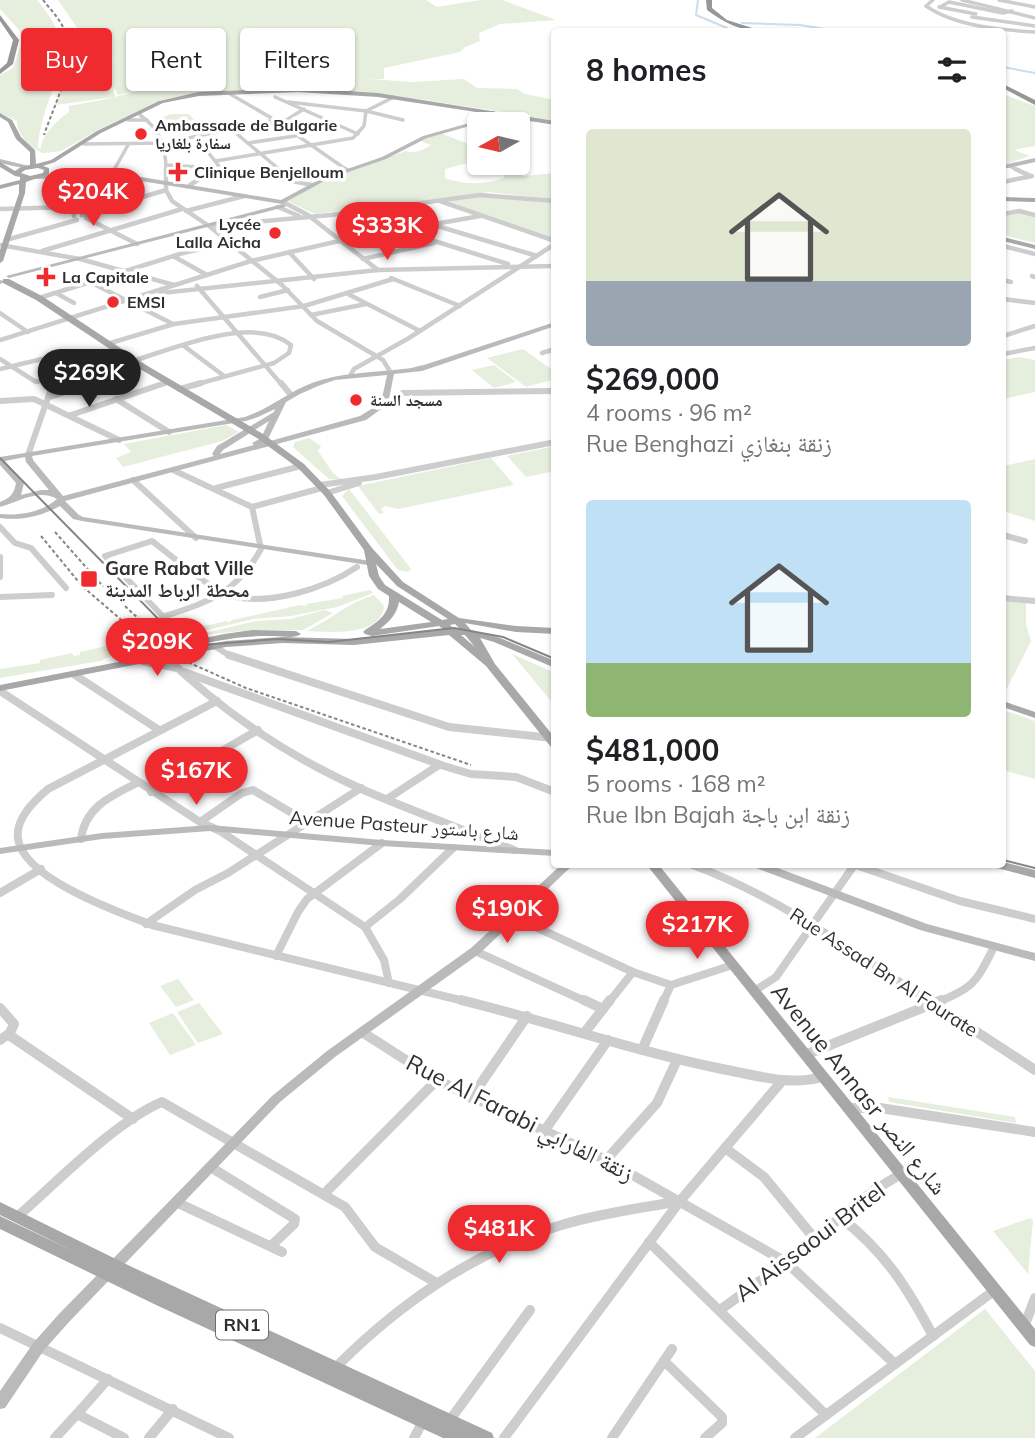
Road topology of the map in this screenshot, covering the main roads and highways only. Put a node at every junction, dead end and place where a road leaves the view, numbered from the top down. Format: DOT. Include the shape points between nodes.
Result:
graph roads {
  1 [pos="704,0"];
  2 [pos="709,0"];
  3 [pos="0,17"];
  4 [pos="0,24"];
  5 [pos="741,28"];
  6 [pos="749,28"];
  7 [pos="2,67"];
  8 [pos="1006,86"];
  9 [pos="393,98"];
  10 [pos="1035,101"];
  11 [pos="440,106"];
  12 [pos="469,112"];
  13 [pos="486,112"];
  14 [pos="487,112"];
  15 [pos="0,116"];
  16 [pos="530,119"];
  17 [pos="530,120"];
  18 [pos="551,123"];
  19 [pos="551,123"];
  20 [pos="70,149"];
  21 [pos="34,153"];
  22 [pos="0,163"];
  23 [pos="30,166"];
  24 [pos="47,173"];
  25 [pos="25,176"];
  26 [pos="1,186"];
  27 [pos="22,191"];
  28 [pos="1006,198"];
  29 [pos="1035,199"];
  30 [pos="1006,239"];
  31 [pos="4,244"];
  32 [pos="1035,246"];
  33 [pos="0,257"];
  34 [pos="3,280"];
  35 [pos="369,550"];
  36 [pos="373,570"];
  37 [pos="394,595"];
  38 [pos="418,597"];
  39 [pos="456,620"];
  40 [pos="440,622"];
  41 [pos="551,631"];
  42 [pos="452,632"];
  43 [pos="468,632"];
  44 [pos="364,635"];
  45 [pos="162,654"];
  46 [pos="551,663"];
  47 [pos="491,665"];
  48 [pos="0,682"];
  49 [pos="0,690"];
  50 [pos="1006,705"];
  51 [pos="1035,715"];
  52 [pos="551,738"];
  53 [pos="1006,866"];
  54 [pos="655,868"];
  55 [pos="1035,874"];
  56 [pos="0,1209"];
  57 [pos="0,1222"];
  58 [pos="111,1270"];
  59 [pos="1035,1340"];
  60 [pos="460,1438"];
  61 [pos="486,1438"];
  1 -- 5 [label="highway" via="704,10 712,18"];
  2 -- 6 [label="highway" via="709,9 718,18"];
  3 -- 7 [label="highway" via="16,40 10,64"];
  4 -- 7 [label="highway" via="11,39"];
  8 -- 10 [label="highway"];
  9 -- 11 [label="main road"];
  9 -- 14 [label="main road"];
  9 -- 20 [label="main road" via="290,90 183,96 161,102"];
  9 -- 24 [label="main road" via="298,91 180,98 84,144"];
  11 -- 12 [label="main road"];
  11 -- 13 [label="main road"];
  15 -- 21 [label="main road" via="10,121 18,138"];
  15 -- 23 [label="main road" via="28,151"];
  16 -- 18 [label="main road"];
  17 -- 19 [label="main road"];
  20 -- 21 [label="main road" via="51,155"];
  20 -- 23 [label="main road" via="51,162"];
  21 -- 23 [label="main road"];
  22 -- 25 [label="main road"];
  23 -- 24 [label="main road"];
  23 -- 25 [label="main road"];
  24 -- 25 [label="main road"];
  25 -- 26 [label="main road"];
  25 -- 27 [label="main road"];
  26 -- 27 [label="main road"];
  27 -- 31 [label="main road"];
  28 -- 29 [label="main road"];
  30 -- 32 [label="main road"];
  31 -- 33 [label="main road"];
  34 -- 35 [label="main road" via="39,298 301,466"];
  35 -- 36 [label="main road"];
  35 -- 38 [label="main road"];
  36 -- 37 [label="main road" via="381,587"];
  36 -- 38 [label="main road" via="382,568"];
  37 -- 40 [label="main road"];
  37 -- 44 [label="main road" via="389,615"];
  38 -- 39 [label="main road"];
  39 -- 40 [label="main road"];
  39 -- 41 [label="main road"];
  39 -- 43 [label="main road"];
  40 -- 42 [label="main road"];
  40 -- 44 [label="main road"];
  42 -- 43 [label="main road"];
  42 -- 45 [label="main road" via="354,642 275,640"];
  42 -- 47 [label="main road"];
  43 -- 46 [label="main road"];
  43 -- 47 [label="main road"];
  44 -- 45 [label="main road" via="265,633 203,639"];
  45 -- 48 [label="main road"];
  45 -- 49 [label="main road"];
  47 -- 52 [label="main road"];
  50 -- 51 [label="main road"];
  53 -- 55 [label="main road"];
  54 -- 59 [label="main road, Avenue Annasr شارع النصر"];
  56 -- 58 [label="main road, RN1"];
  57 -- 58 [label="main road, RN1"];
  58 -- 60 [label="main road, RN1"];
  58 -- 61 [label="main road, RN1"];
}
